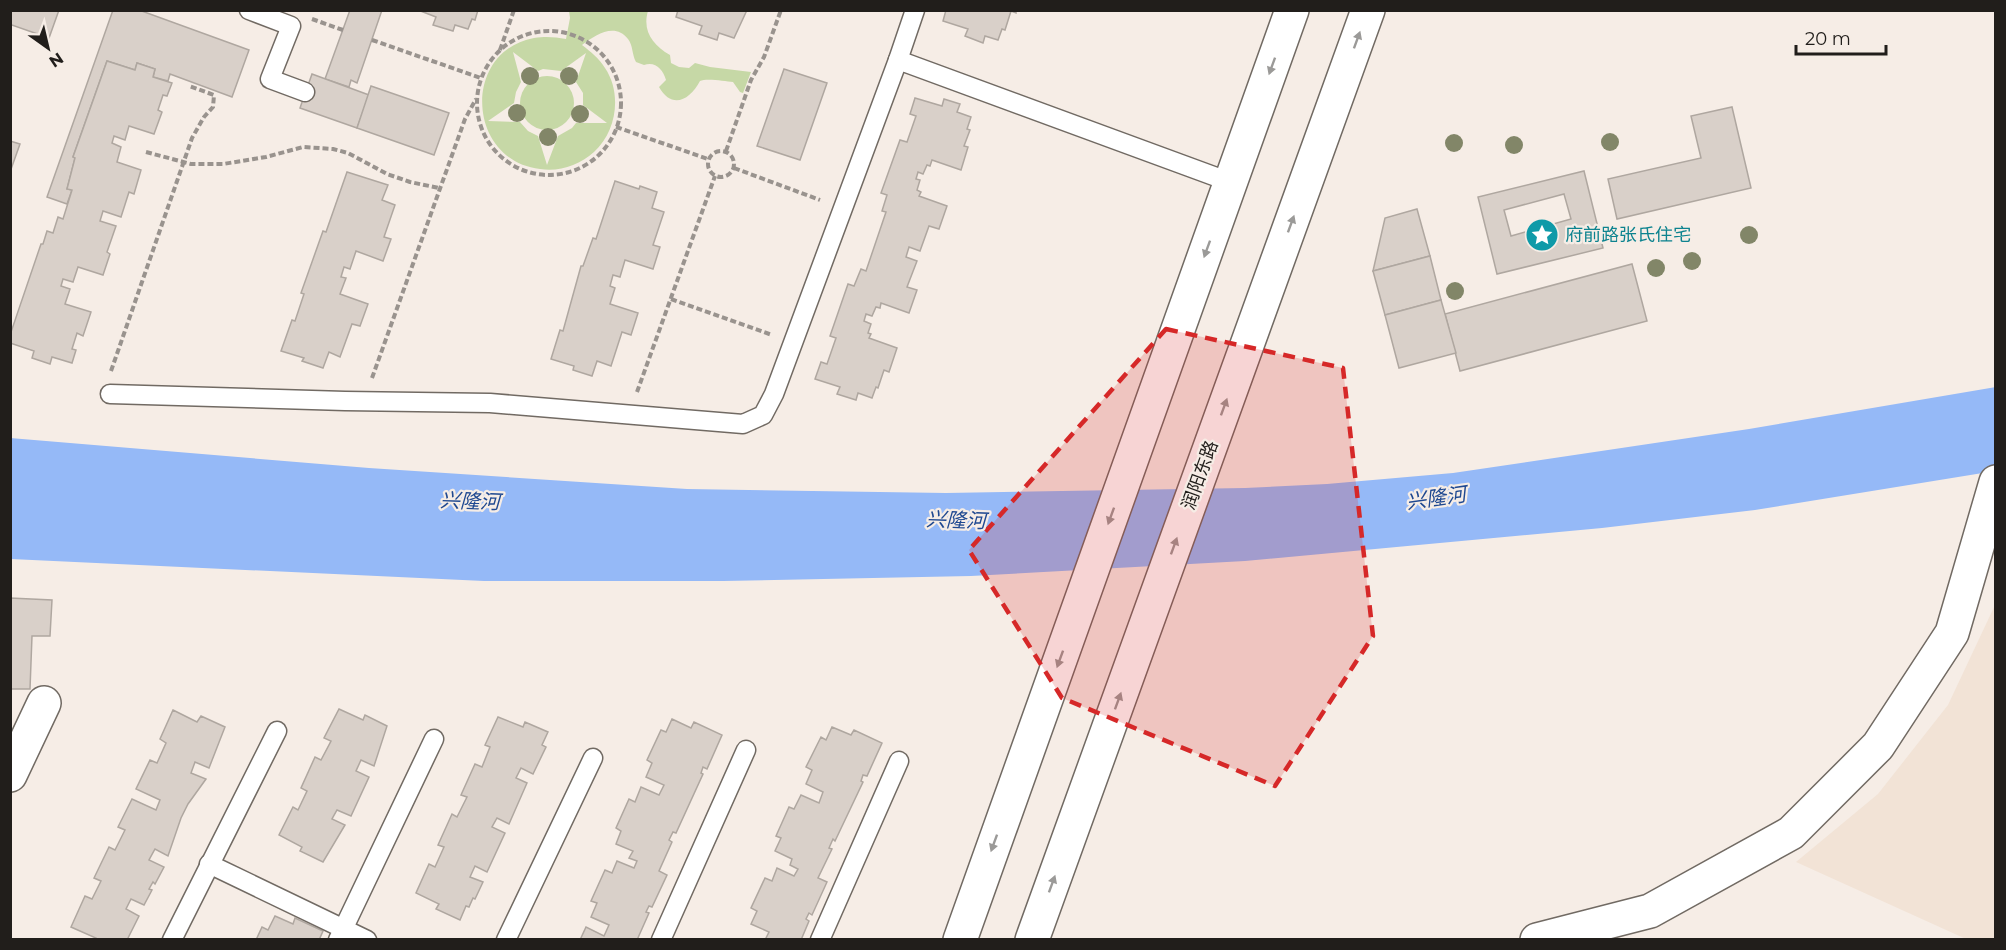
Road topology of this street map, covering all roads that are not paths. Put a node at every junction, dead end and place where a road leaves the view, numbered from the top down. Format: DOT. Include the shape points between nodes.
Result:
graph roads {
  1 [pos="249,10"];
  2 [pos="915,10"];
  3 [pos="1292,10"];
  4 [pos="1368,10"];
  5 [pos="294,16"];
  6 [pos="898,60"];
  7 [pos="305,92"];
  8 [pos="1230,182"];
  9 [pos="111,394"];
  10 [pos="1995,482"];
  11 [pos="44,703"];
  12 [pos="277,731"];
  13 [pos="434,739"];
  14 [pos="746,750"];
  15 [pos="593,758"];
  16 [pos="899,761"];
  17 [pos="10,775"];
  18 [pos="209,864"];
  19 [pos="341,934"];
  20 [pos="172,939"];
  21 [pos="367,939"];
  22 [pos="506,939"];
  23 [pos="661,939"];
  24 [pos="820,939"];
  25 [pos="960,939"];
  26 [pos="1032,939"];
  27 [pos="1537,939"];
  1 -- 5 [label="lane"];
  2 -- 6 [label="lane"];
  3 -- 8 [label="main road, one-way"];
  26 -- 4 [label="main road, 润阳东路, one-way"];
  5 -- 7 [label="lane" via="270,79"];
  6 -- 8 [label="lane"];
  6 -- 9 [label="lane" via="774,394 763,415 743,424 490,402"];
  8 -- 25 [label="main road, one-way"];
  10 -- 27 [label="main road" via="1952,633 1878,746 1791,833 1650,911"];
  11 -- 17 [label="main road"];
  12 -- 18 [label="lane"];
  13 -- 19 [label="lane"];
  14 -- 23 [label="lane"];
  15 -- 22 [label="lane"];
  16 -- 24 [label="lane"];
  18 -- 19 [label="lane"];
  18 -- 20 [label="lane"];
  19 -- 21 [label="lane"];
}
